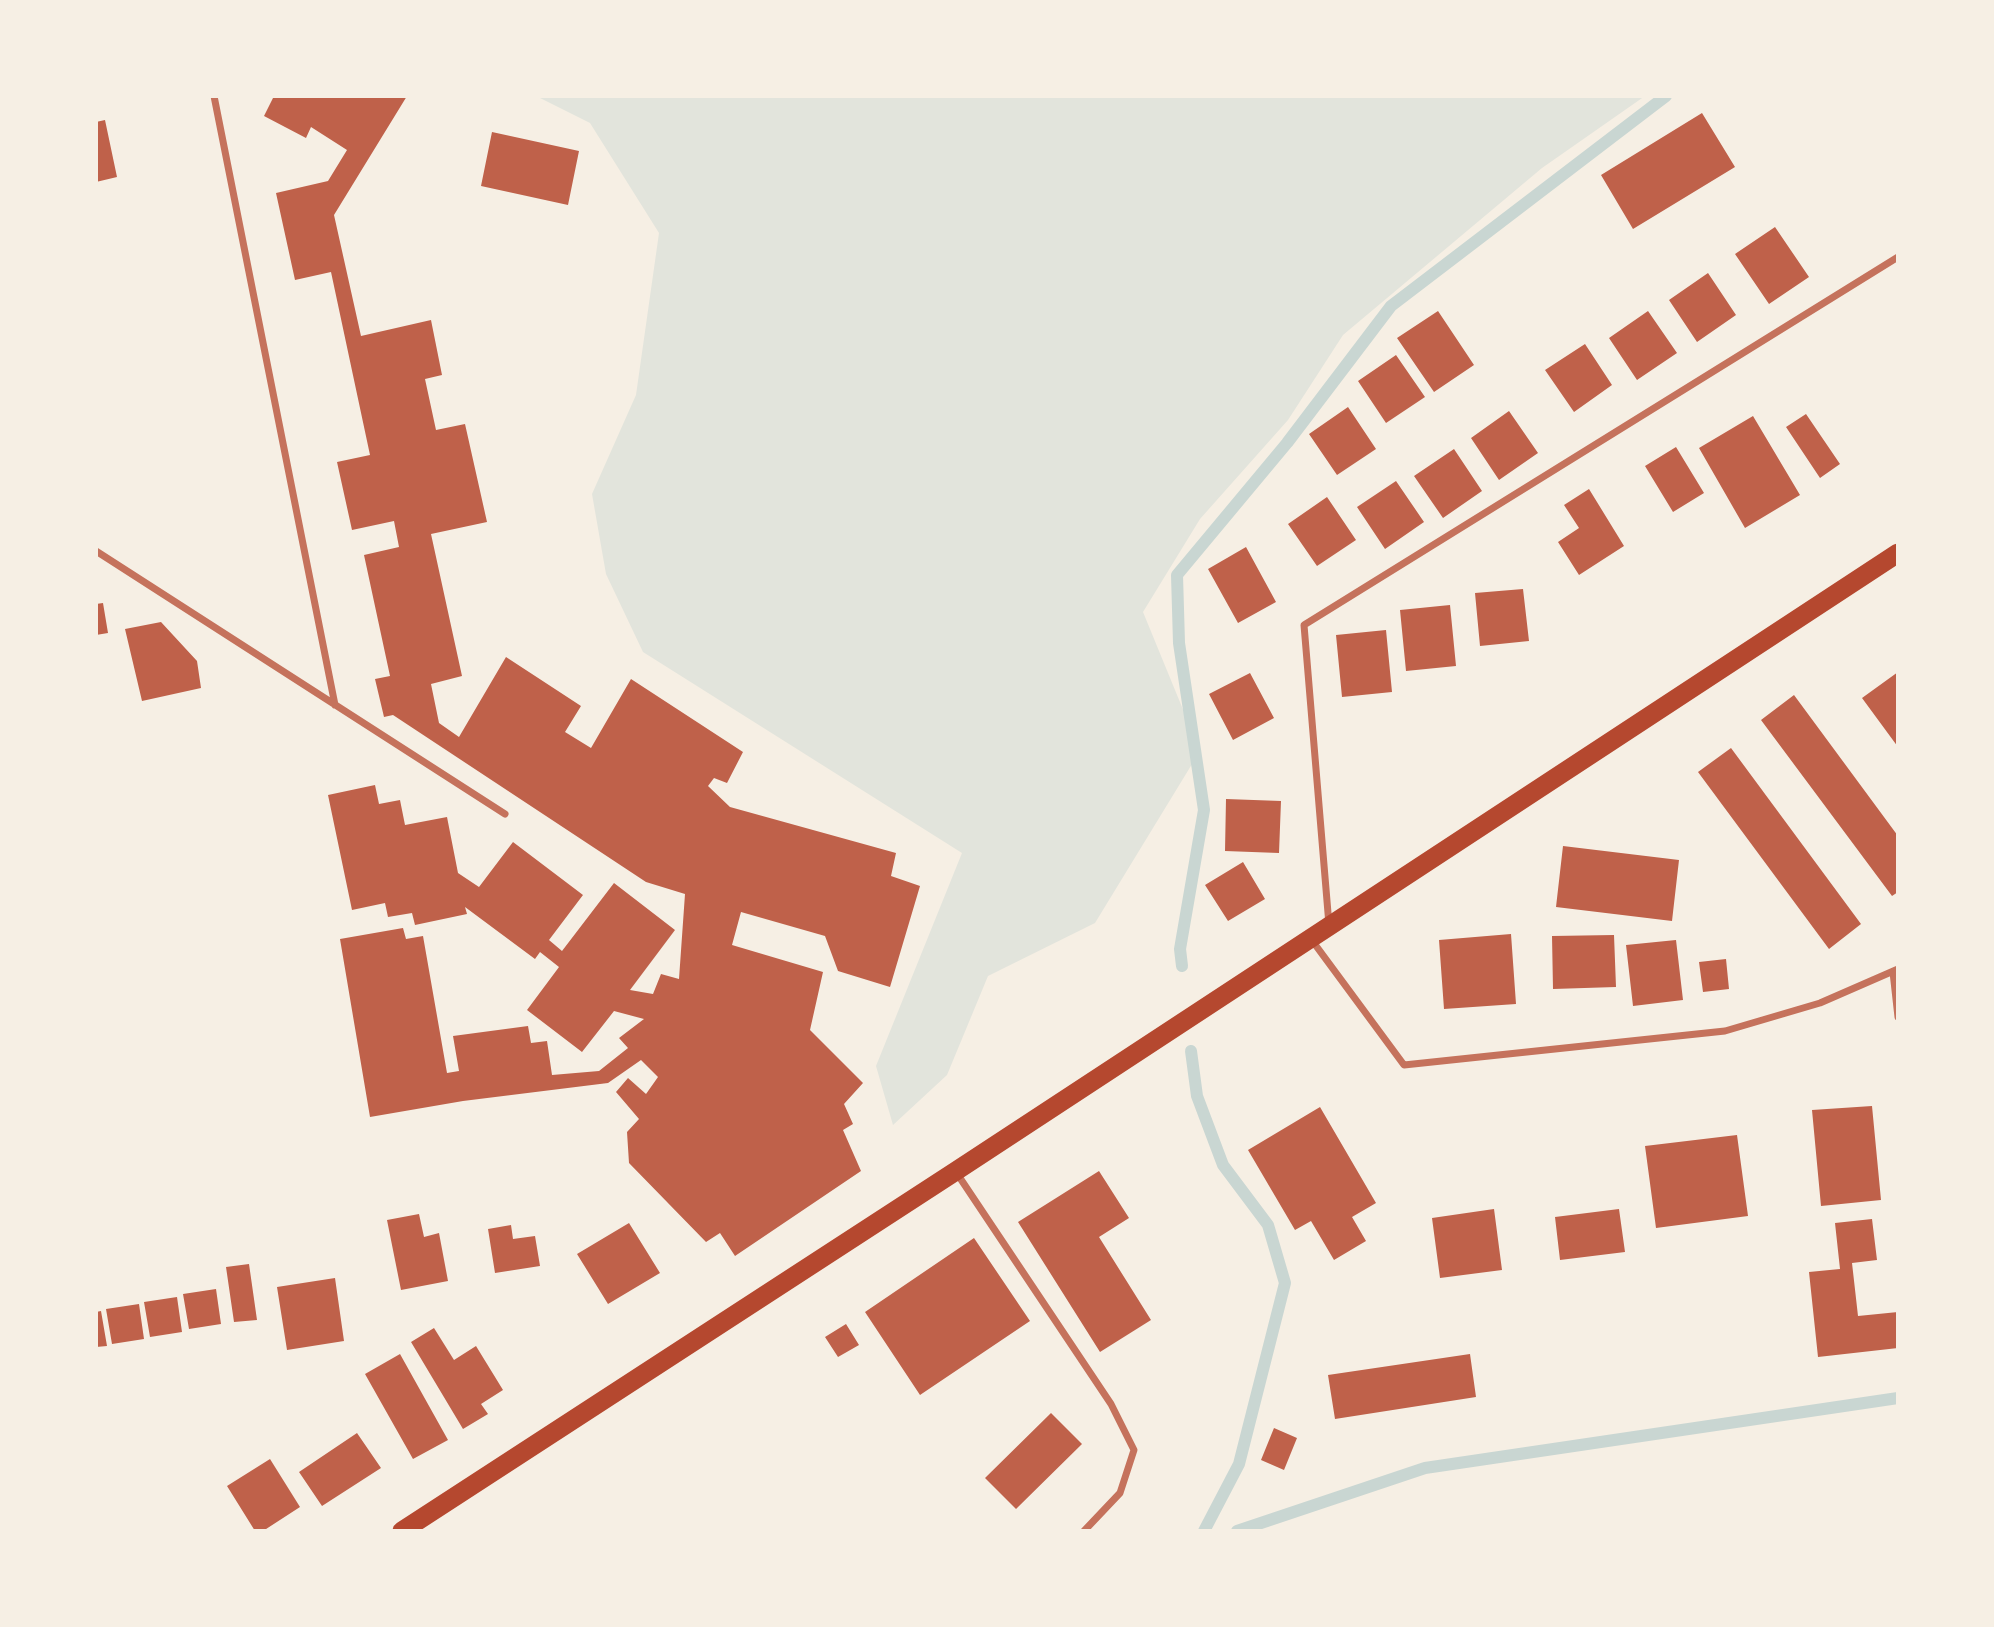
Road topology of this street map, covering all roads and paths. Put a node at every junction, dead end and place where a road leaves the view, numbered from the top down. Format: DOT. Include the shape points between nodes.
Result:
graph roads {
  1 [pos="214,96"];
  2 [pos="1898,257"];
  3 [pos="96,551"];
  4 [pos="1898,553"];
  5 [pos="335,705"];
  6 [pos="505,814"];
  7 [pos="1329,925"];
  8 [pos="1311,938"];
  9 [pos="1896,972"];
  10 [pos="1898,1017"];
  11 [pos="956,1171"];
  12 [pos="402,1531"];
  13 [pos="1084,1531"];
  1 -- 5 [label="street"];
  2 -- 7 [label="street" via="1304,625"];
  3 -- 5 [label="street"];
  4 -- 7 [label="highway"];
  5 -- 6 [label="street"];
  7 -- 8 [label="highway"];
  8 -- 9 [label="street" via="1404,1065 1725,1031 1820,1003"];
  8 -- 11 [label="highway"];
  9 -- 10 [label="street"];
  11 -- 12 [label="highway"];
  11 -- 13 [label="street" via="1111,1404 1133,1450 1120,1493"];
}
